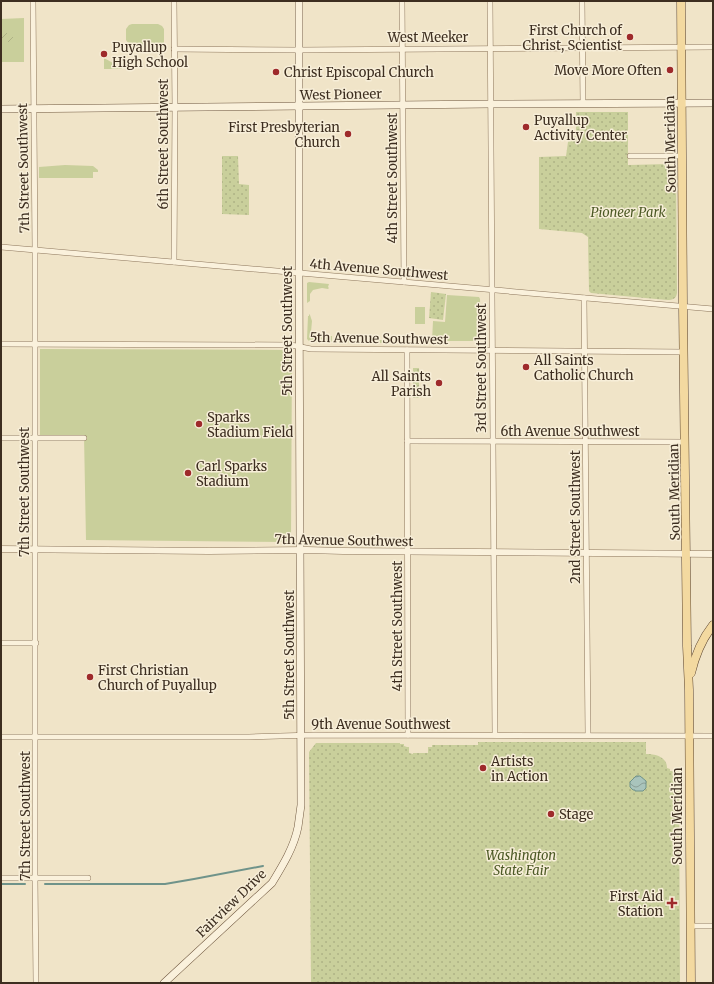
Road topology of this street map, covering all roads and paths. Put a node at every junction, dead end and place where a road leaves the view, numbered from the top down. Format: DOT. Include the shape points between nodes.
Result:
graph roads {
  1 [pos="33,1"];
  2 [pos="174,1"];
  3 [pos="299,1"];
  4 [pos="402,1"];
  5 [pos="490,1"];
  6 [pos="582,1"];
  7 [pos="681,1"];
  8 [pos="582,47"];
  9 [pos="682,47"];
  10 [pos="713,47"];
  11 [pos="402,48"];
  12 [pos="490,48"];
  13 [pos="174,49"];
  14 [pos="299,50"];
  15 [pos="713,103"];
  16 [pos="490,104"];
  17 [pos="583,104"];
  18 [pos="682,104"];
  19 [pos="403,105"];
  20 [pos="300,106"];
  21 [pos="175,108"];
  22 [pos="1,109"];
  23 [pos="33,109"];
  24 [pos="630,156"];
  25 [pos="683,156"];
  26 [pos="1,247"];
  27 [pos="35,250"];
  28 [pos="174,262"];
  29 [pos="299,273"];
  30 [pos="404,282"];
  31 [pos="492,290"];
  32 [pos="584,298"];
  33 [pos="683,307"];
  34 [pos="713,310"];
  35 [pos="1,344"];
  36 [pos="35,344"];
  37 [pos="299,346"];
  38 [pos="407,350"];
  39 [pos="492,350"];
  40 [pos="585,350"];
  41 [pos="684,352"];
  42 [pos="1,438"];
  43 [pos="35,438"];
  44 [pos="84,438"];
  45 [pos="408,441"];
  46 [pos="492,441"];
  47 [pos="586,442"];
  48 [pos="685,442"];
  49 [pos="1,549"];
  50 [pos="36,549"];
  51 [pos="300,550"];
  52 [pos="408,552"];
  53 [pos="494,552"];
  54 [pos="587,552"];
  55 [pos="686,554"];
  56 [pos="713,554"];
  57 [pos="713,625"];
  58 [pos="1,643"];
  59 [pos="36,643"];
  60 [pos="689,690"];
  61 [pos="301,735"];
  62 [pos="408,735"];
  63 [pos="495,735"];
  64 [pos="588,735"];
  65 [pos="688,735"];
  66 [pos="713,736"];
  67 [pos="1,737"];
  68 [pos="36,737"];
  69 [pos="301,805"];
  70 [pos="1,878"];
  71 [pos="35,878"];
  72 [pos="88,878"];
  73 [pos="690,926"];
  74 [pos="713,926"];
  75 [pos="36,983"];
  76 [pos="164,983"];
  77 [pos="691,983"];
  1 -- 23 [label="street, 7th Street Southwest"];
  2 -- 13 [label="street, 6th Street Southwest"];
  3 -- 14 [label="main road, 5th Street Southwest"];
  4 -- 11 [label="street, 4th Street Southwest"];
  5 -- 12 [label="street, 3rd Street Southwest"];
  6 -- 8 [label="street"];
  7 -- 9 [label="main road, South Meridian"];
  8 -- 9 [label="street, West Meeker"];
  8 -- 12 [label="street, West Meeker"];
  8 -- 17 [label="street"];
  9 -- 10 [label="street, West Meeker"];
  9 -- 18 [label="main road, South Meridian"];
  11 -- 12 [label="street, West Meeker"];
  11 -- 14 [label="street, West Meeker"];
  11 -- 19 [label="street, 4th Street Southwest"];
  12 -- 16 [label="street, 3rd Street Southwest"];
  13 -- 14 [label="street, West Meeker"];
  13 -- 21 [label="street, 6th Street Southwest"];
  14 -- 20 [label="main road, 5th Street Southwest"];
  15 -- 18 [label="main road, West Pioneer"];
  16 -- 17 [label="main road, West Pioneer"];
  16 -- 19 [label="main road, West Pioneer"];
  16 -- 31 [label="street, 3rd Street Southwest"];
  17 -- 18 [label="main road, West Pioneer"];
  18 -- 25 [label="main road, South Meridian"];
  19 -- 20 [label="main road, West Pioneer"];
  19 -- 30 [label="street, 4th Street Southwest"];
  20 -- 21 [label="main road, West Pioneer"];
  20 -- 29 [label="main road, 5th Street Southwest"];
  21 -- 23 [label="main road, West Pioneer"];
  21 -- 28 [label="street, 6th Street Southwest"];
  22 -- 23 [label="main road, West Pioneer"];
  23 -- 27 [label="street, 7th Street Southwest"];
  24 -- 25 [label="street"];
  25 -- 33 [label="main road, South Meridian"];
  26 -- 27 [label="street, 4th Avenue Southwest"];
  27 -- 28 [label="street, 4th Avenue Southwest"];
  27 -- 36 [label="street, 7th Street Southwest"];
  28 -- 29 [label="street, 4th Avenue Southwest"];
  29 -- 30 [label="street, 4th Avenue Southwest"];
  29 -- 37 [label="main road, 5th Street Southwest"];
  30 -- 31 [label="street, 4th Avenue Southwest"];
  31 -- 32 [label="street, 4th Avenue Southwest"];
  31 -- 39 [label="street, 3rd Street Southwest"];
  32 -- 33 [label="street, 4th Avenue Southwest"];
  32 -- 40 [label="street, 2nd Street Southwest"];
  33 -- 34 [label="street, 4th Avenue Southwest"];
  33 -- 41 [label="main road, South Meridian"];
  35 -- 36 [label="street, 5th Avenue Southwest"];
  36 -- 37 [label="street, 5th Avenue Southwest"];
  36 -- 43 [label="street, 7th Street Southwest"];
  37 -- 38 [label="street, 5th Avenue Southwest" via="311,349"];
  37 -- 51 [label="main road, 5th Street Southwest"];
  38 -- 39 [label="street, 5th Avenue Southwest"];
  38 -- 45 [label="street, 4th Street Southwest"];
  39 -- 40 [label="street, 5th Avenue Southwest"];
  39 -- 46 [label="street, 3rd Street Southwest"];
  40 -- 41 [label="street, 5th Avenue Southwest"];
  40 -- 47 [label="street, 2nd Street Southwest"];
  41 -- 48 [label="main road, South Meridian"];
  42 -- 43 [label="street"];
  43 -- 44 [label="street"];
  43 -- 50 [label="street, 7th Street Southwest"];
  45 -- 46 [label="street, 6th Avenue Southwest"];
  45 -- 52 [label="street, 4th Street Southwest"];
  46 -- 47 [label="street, 6th Avenue Southwest"];
  46 -- 53 [label="street, 3rd Street Southwest"];
  47 -- 48 [label="street, 6th Avenue Southwest"];
  47 -- 54 [label="street, 2nd Street Southwest"];
  48 -- 55 [label="main road, South Meridian"];
  49 -- 50 [label="street, 7th Avenue Southwest"];
  50 -- 51 [label="street, 7th Avenue Southwest"];
  50 -- 59 [label="street, 7th Street Southwest"];
  51 -- 52 [label="street, 7th Avenue Southwest"];
  51 -- 61 [label="main road, 5th Street Southwest"];
  52 -- 53 [label="street, 7th Avenue Southwest"];
  52 -- 62 [label="street, 4th Street Southwest"];
  53 -- 54 [label="street, 7th Avenue Southwest"];
  53 -- 63 [label="street, 3rd Street Southwest"];
  54 -- 55 [label="street, 7th Avenue Southwest"];
  54 -- 64 [label="street, 2nd Street Southwest"];
  55 -- 56 [label="street, 7th Avenue Southwest"];
  55 -- 60 [label="main road, South Meridian"];
  57 -- 60 [label="main road" via="698,651 689,681"];
  58 -- 59 [label="street"];
  59 -- 68 [label="street, 7th Street Southwest"];
  60 -- 65 [label="main road, South Meridian"];
  61 -- 62 [label="street, 9th Avenue Southwest"];
  61 -- 68 [label="street, 9th Avenue Southwest"];
  61 -- 69 [label="main road, 5th Street Southwest"];
  62 -- 63 [label="street, 9th Avenue Southwest"];
  63 -- 64 [label="street, 9th Avenue Southwest"];
  64 -- 65 [label="street, 9th Avenue Southwest"];
  65 -- 66 [label="street, 9th Avenue Southwest"];
  65 -- 73 [label="main road, South Meridian"];
  67 -- 68 [label="street, 9th Avenue Southwest"];
  68 -- 71 [label="street, 7th Street Southwest"];
  69 -- 76 [label="main road, Fairview Drive" via="298,828 291,848 272,883"];
  70 -- 71 [label="street"];
  71 -- 72 [label="street"];
  71 -- 75 [label="street, 7th Street Southwest"];
  73 -- 74 [label="street"];
  73 -- 77 [label="main road, South Meridian"];
}
